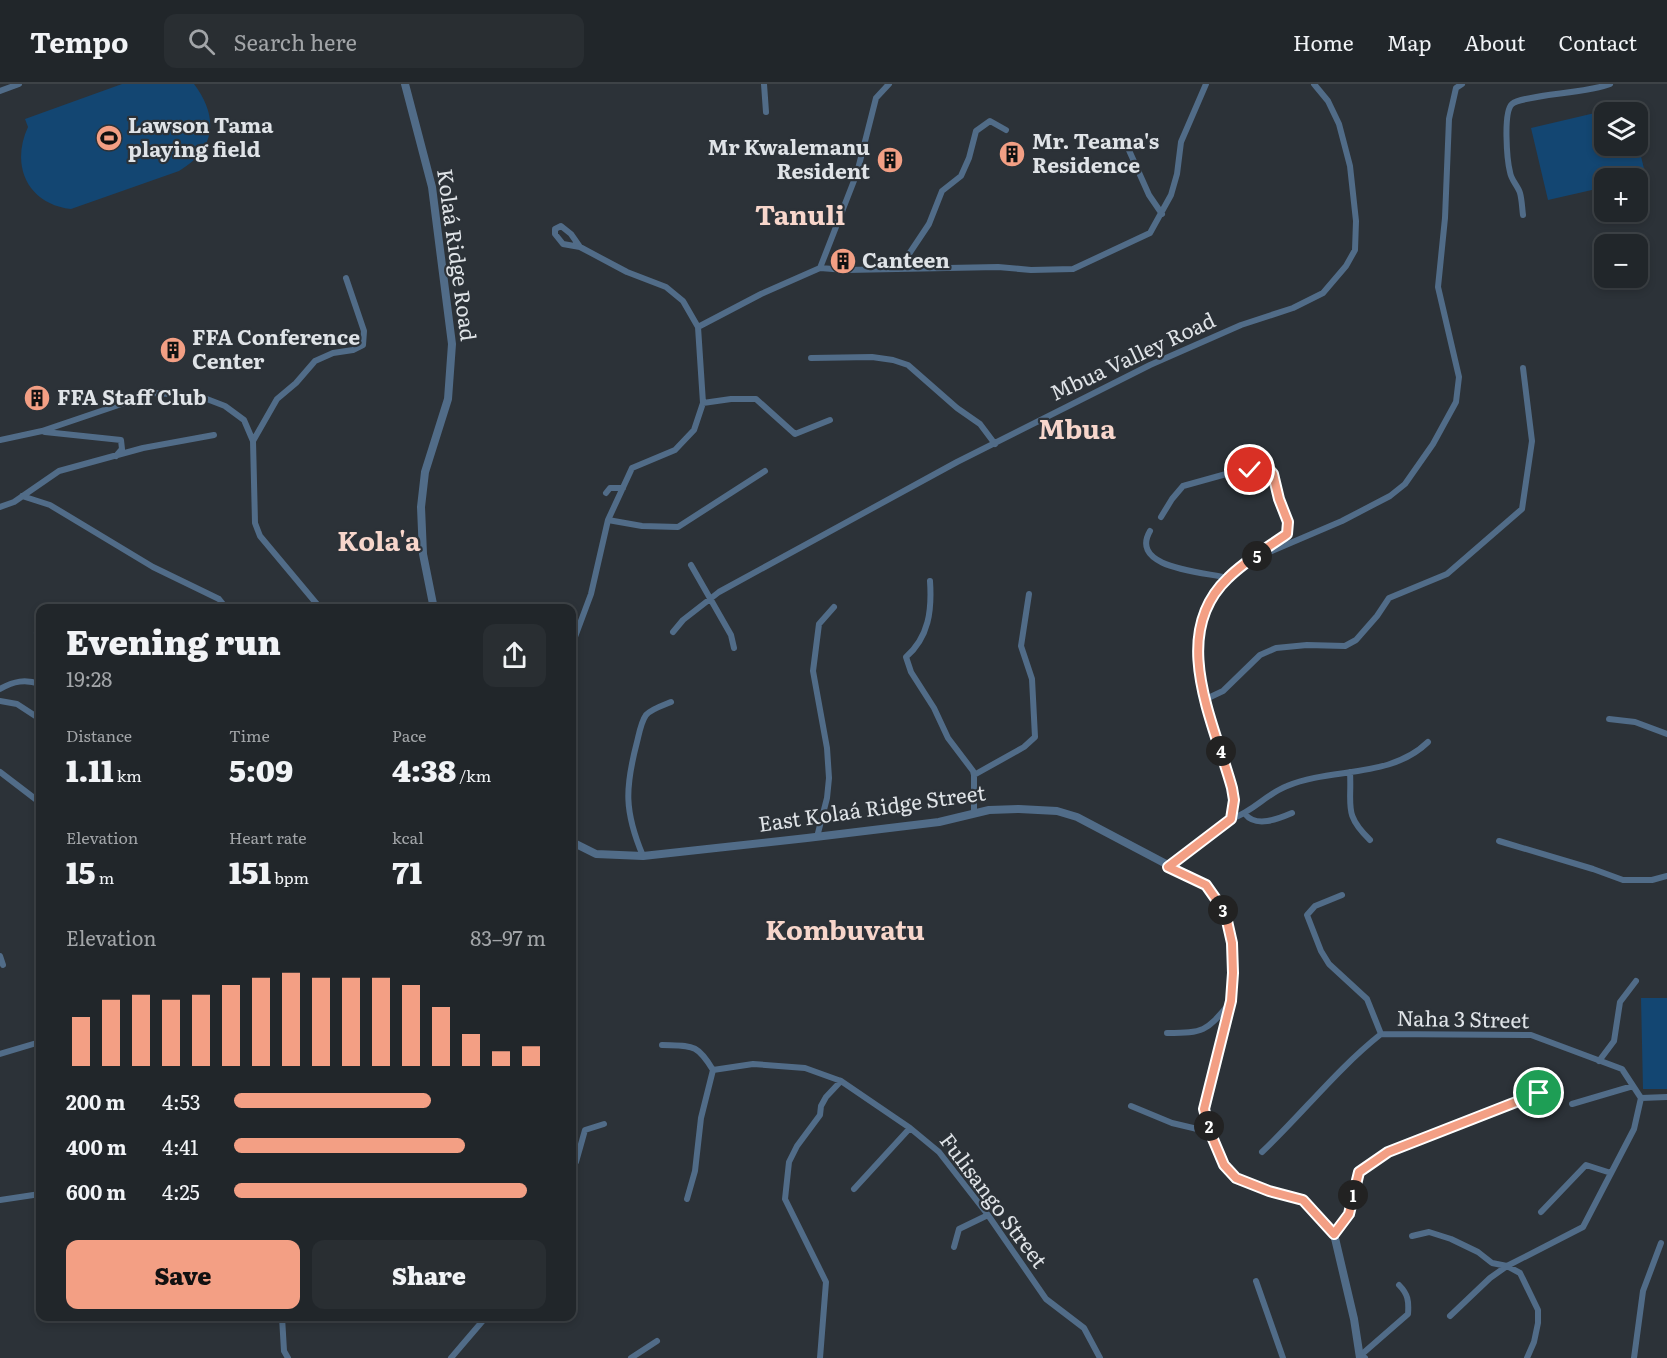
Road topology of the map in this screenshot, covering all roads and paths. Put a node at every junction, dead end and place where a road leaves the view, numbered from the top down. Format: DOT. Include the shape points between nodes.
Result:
graph roads {
  1 [pos="19,84"];
  2 [pos="405,84"];
  3 [pos="764,84"];
  4 [pos="889,84"];
  5 [pos="1206,84"];
  6 [pos="1314,84"];
  7 [pos="1462,84"];
  8 [pos="1610,84"];
  9 [pos="0,91"];
  10 [pos="766,112"];
  11 [pos="1006,130"];
  12 [pos="1128,148"];
  13 [pos="1162,214"];
  14 [pos="1522,215"];
  15 [pos="580,247"];
  16 [pos="820,268"];
  17 [pos="894,270"];
  18 [pos="346,278"];
  19 [pos="698,327"];
  20 [pos="811,358"];
  21 [pos="1523,368"];
  22 [pos="703,403"];
  23 [pos="830,420"];
  24 [pos="42,431"];
  25 [pos="214,435"];
  26 [pos="0,440"];
  27 [pos="253,441"];
  28 [pos="995,444"];
  29 [pos="116,456"];
  30 [pos="765,471"];
  31 [pos="623,488"];
  32 [pos="606,493"];
  33 [pos="22,496"];
  34 [pos="0,507"];
  35 [pos="1161,517"];
  36 [pos="608,520"];
  37 [pos="1150,531"];
  38 [pos="1253,559"];
  39 [pos="691,565"];
  40 [pos="1228,578"];
  41 [pos="930,580"];
  42 [pos="1029,594"];
  43 [pos="711,597"];
  44 [pos="223,604"];
  45 [pos="317,604"];
  46 [pos="433,604"];
  47 [pos="834,607"];
  48 [pos="673,632"];
  49 [pos="576,634"];
  50 [pos="734,648"];
  51 [pos="36,683"];
  52 [pos="0,689"];
  53 [pos="1206,699"];
  54 [pos="0,700"];
  55 [pos="671,702"];
  56 [pos="36,716"];
  57 [pos="1609,719"];
  58 [pos="1667,734"];
  59 [pos="1428,742"];
  60 [pos="0,772"];
  61 [pos="1350,772"];
  62 [pos="974,775"];
  63 [pos="36,799"];
  64 [pos="1292,813"];
  65 [pos="974,814"];
  66 [pos="1245,814"];
  67 [pos="1231,819"];
  68 [pos="817,837"];
  69 [pos="1370,840"];
  70 [pos="1499,841"];
  71 [pos="576,844"];
  72 [pos="643,856"];
  73 [pos="1168,867"];
  74 [pos="1667,876"];
  75 [pos="1342,895"];
  76 [pos="0,956"];
  77 [pos="3,965"];
  78 [pos="1636,981"];
  79 [pos="1231,1001"];
  80 [pos="1167,1033"];
  81 [pos="1381,1034"];
  82 [pos="36,1043"];
  83 [pos="662,1045"];
  84 [pos="0,1054"];
  85 [pos="1599,1060"];
  86 [pos="713,1070"];
  87 [pos="841,1081"];
  88 [pos="1633,1086"];
  89 [pos="1539,1093"];
  90 [pos="1667,1096"];
  91 [pos="1641,1098"];
  92 [pos="1572,1104"];
  93 [pos="1131,1107"];
  94 [pos="604,1124"];
  95 [pos="910,1128"];
  96 [pos="1210,1132"];
  97 [pos="1262,1152"];
  98 [pos="576,1162"];
  99 [pos="1611,1173"];
  100 [pos="854,1189"];
  101 [pos="36,1195"];
  102 [pos="687,1198"];
  103 [pos="0,1200"];
  104 [pos="1541,1212"];
  105 [pos="988,1215"];
  106 [pos="1334,1234"];
  107 [pos="1412,1236"];
  108 [pos="1661,1243"];
  109 [pos="954,1247"];
  110 [pos="1507,1266"];
  111 [pos="1256,1281"];
  112 [pos="1399,1285"];
  113 [pos="1450,1316"];
  114 [pos="282,1321"];
  115 [pos="483,1321"];
  116 [pos="657,1341"];
  117 [pos="1362,1357"];
  118 [pos="288,1358"];
  119 [pos="451,1358"];
  120 [pos="631,1358"];
  121 [pos="820,1358"];
  122 [pos="1100,1358"];
  123 [pos="1283,1358"];
  124 [pos="1527,1358"];
  125 [pos="1634,1358"];
  1 -- 9 [label="street"];
  2 -- 46 [label="street, Kolaá Ridge Road" via="432,187 452,344 448,399 425,472 422,507 423,554"];
  3 -- 10 [label="street"];
  4 -- 16 [label="street" via="876,98 857,173"];
  5 -- 13 [label="street" via="1181,142 1177,174"];
  6 -- 28 [label="street, Mbua Valley Road" via="1339,124 1350,166 1356,221 1355,250 1323,293 1150,365"];
  7 -- 38 [label="street" via="1456,88 1449,120 1438,287 1459,377 1456,402 1405,484 1390,496"];
  8 -- 14 [label="street" via="1520,100 1511,105 1507,122 1510,173 1520,192"];
  11 -- 17 [label="street" via="990,122 976,131 961,176 942,192 920,240"];
  12 -- 13 [label="street"];
  13 -- 17 [label="street" via="1150,233 1072,268"];
  15 -- 19 [label="street" via="666,287 683,301"];
  16 -- 17 [label="street"];
  16 -- 19 [label="street"];
  18 -- 27 [label="street" via="364,331 363,345 315,361 277,399"];
  19 -- 22 [label="street"];
  20 -- 28 [label="street" via="872,357 908,365 980,424"];
  21 -- 53 [label="street" via="1532,441 1522,509 1447,574 1389,598 1356,640 1345,646 1276,648 1260,655 1223,691"];
  22 -- 23 [label="street" via="756,399 795,434"];
  22 -- 31 [label="street" via="694,430 675,450 632,468"];
  24 -- 26 [label="street"];
  24 -- 27 [label="street" via="154,393 199,396 225,406 244,420"];
  24 -- 29 [label="street" via="121,440 122,449"];
  25 -- 29 [label="street"];
  27 -- 45 [label="street" via="255,523 260,536"];
  28 -- 43 [label="street, Mbua Valley Road"];
  29 -- 33 [label="street" via="60,471"];
  30 -- 36 [label="street" via="678,527"];
  31 -- 32 [label="street" via="610,488"];
  31 -- 36 [label="street"];
  33 -- 34 [label="street"];
  33 -- 44 [label="street" via="50,505"];
  35 -- 38 [label="street" via="1183,486 1267,467 1273,474 1288,522 1287,534"];
  36 -- 49 [label="street" via="591,594"];
  37 -- 40 [label="street" via="1145,540 1146,550 1155,559 1168,566"];
  38 -- 40 [label="street"];
  39 -- 43 [label="street"];
  40 -- 53 [label="street" via="1210,603 1199,629 1198,663"];
  41 -- 62 [label="street" via="932,594 926,630 906,657 948,738"];
  42 -- 62 [label="street" via="1021,646 1032,679 1035,737"];
  43 -- 48 [label="street, Mbua Valley Road"];
  43 -- 50 [label="street" via="731,634"];
  47 -- 68 [label="street" via="819,624 813,671 829,778"];
  51 -- 52 [label="street" via="12,682"];
  53 -- 67 [label="street" via="1232,788"];
  54 -- 56 [label="street" via="17,704"];
  55 -- 72 [label="street" via="646,715 629,771 631,828"];
  57 -- 58 [label="street" via="1635,722"];
  59 -- 61 [label="street" via="1415,753 1388,765"];
  60 -- 63 [label="street"];
  61 -- 66 [label="street" via="1286,786"];
  61 -- 69 [label="street" via="1351,817"];
  62 -- 65 [label="street"];
  64 -- 66 [label="street" via="1264,821"];
  65 -- 68 [label="street, East Kolaá Ridge Street"];
  65 -- 73 [label="street, East Kolaá Ridge Street" via="990,810 1057,811 1077,817"];
  66 -- 67 [label="street"];
  67 -- 73 [label="street"];
  68 -- 72 [label="street, East Kolaá Ridge Street"];
  70 -- 74 [label="street" via="1623,880"];
  71 -- 72 [label="street, East Kolaá Ridge Street" via="596,854"];
  73 -- 79 [label="street, East Kolaá Ridge Street" via="1206,885 1225,912 1232,943"];
  75 -- 81 [label="street" via="1315,906 1307,915 1329,964 1367,999"];
  76 -- 77 [label="street"];
  78 -- 85 [label="street" via="1620,1002 1614,1041"];
  79 -- 80 [label="street" via="1212,1024 1196,1033"];
  79 -- 96 [label="street, East Kolaá Ridge Street" via="1204,1109"];
  81 -- 85 [label="street, Naha 3 Street" via="1531,1035"];
  81 -- 97 [label="street, Naha 3 Street" via="1338,1072"];
  82 -- 84 [label="street"];
  83 -- 86 [label="street" via="697,1048"];
  85 -- 88 [label="street, Naha 3 Street" via="1622,1069"];
  86 -- 87 [label="street, Fulisango Street" via="779,1065 805,1068"];
  86 -- 102 [label="street"];
  87 -- 95 [label="street, Fulisango Street"];
  87 -- 121 [label="street" via="826,1097 820,1114 789,1162 785,1199 826,1282"];
  88 -- 91 [label="street, Naha 3 Street"];
  88 -- 92 [label="street"];
  89 -- 106 [label="street" via="1388,1152 1359,1172 1349,1214"];
  90 -- 91 [label="street"];
  91 -- 99 [label="street" via="1634,1129"];
  93 -- 96 [label="street"];
  94 -- 98 [label="street" via="585,1130"];
  95 -- 100 [label="street"];
  95 -- 105 [label="street, Fulisango Street" via="939,1152"];
  96 -- 106 [label="street, East Kolaá Ridge Street" via="1224,1165 1236,1178 1303,1200"];
  99 -- 104 [label="street" via="1586,1165"];
  99 -- 110 [label="street" via="1583,1227"];
  101 -- 103 [label="street"];
  105 -- 109 [label="street" via="959,1229"];
  105 -- 122 [label="street, Fulisango Street" via="1046,1299 1084,1328"];
  106 -- 117 [label="street"];
  107 -- 110 [label="street" via="1429,1232 1478,1252 1492,1263"];
  108 -- 125 [label="street" via="1643,1291"];
  110 -- 113 [label="street"];
  110 -- 124 [label="street" via="1520,1273 1538,1310 1534,1342"];
  111 -- 123 [label="street"];
  112 -- 117 [label="street" via="1407,1293 1408,1314"];
  114 -- 118 [label="street"];
  115 -- 119 [label="street"];
  116 -- 120 [label="street"];
}
